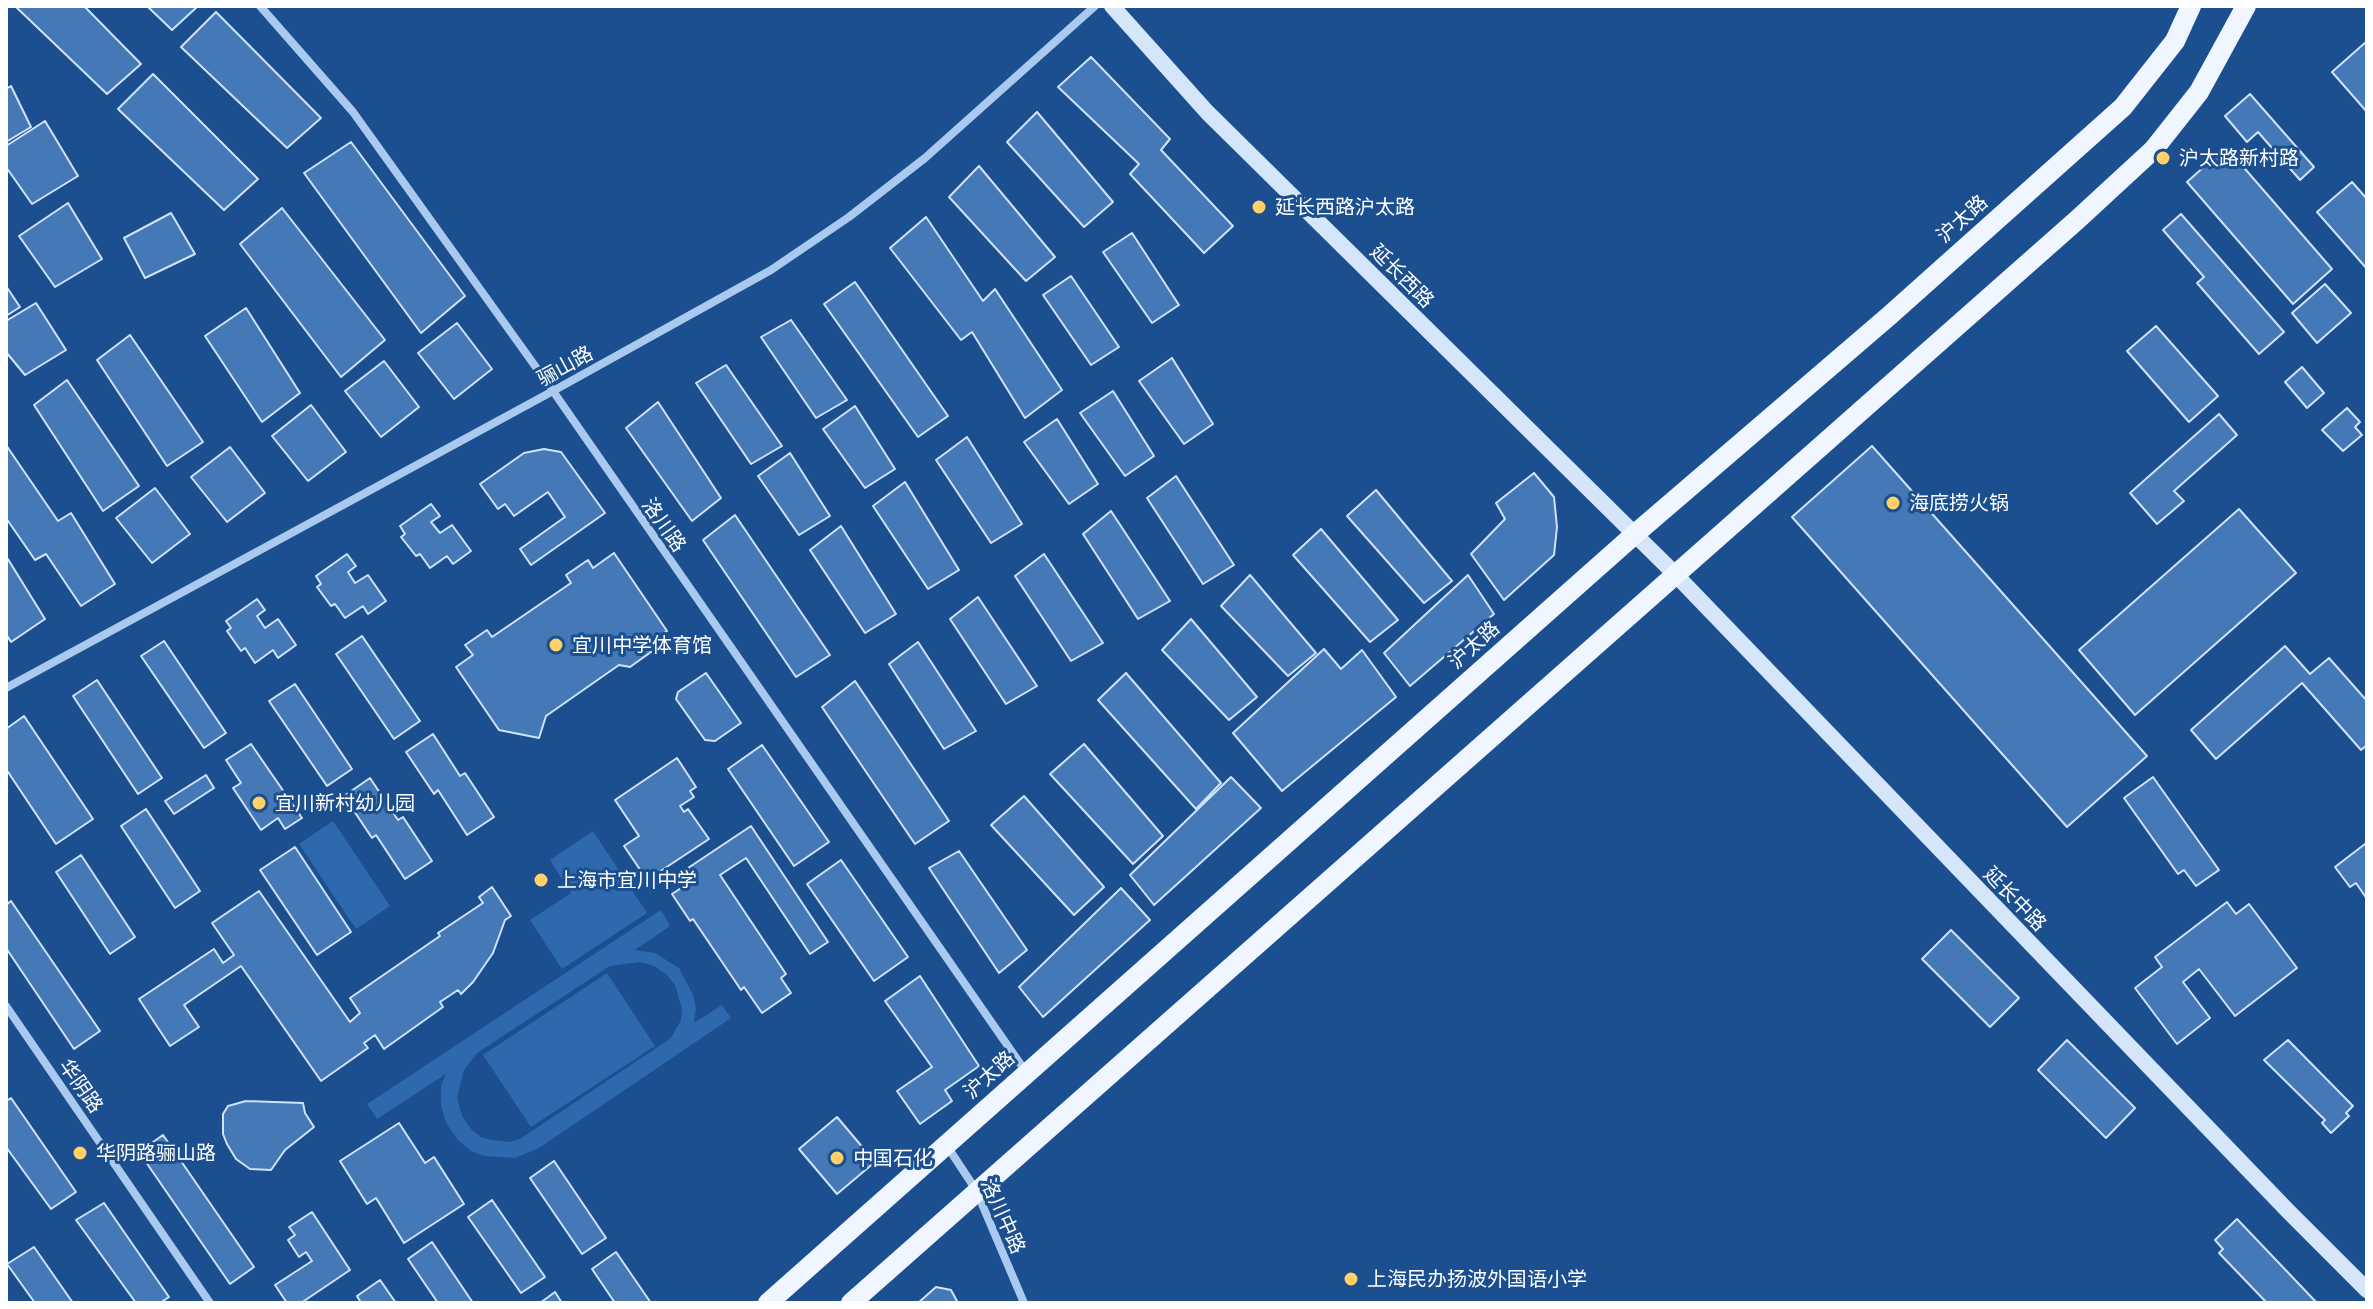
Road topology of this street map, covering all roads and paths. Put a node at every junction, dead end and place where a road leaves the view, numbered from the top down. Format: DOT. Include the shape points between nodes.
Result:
graph roads {
  1 [pos="260,6"];
  2 [pos="1095,6"];
  3 [pos="1112,6"];
  4 [pos="2191,6"];
  5 [pos="2246,6"];
  6 [pos="553,391"];
  7 [pos="1635,534"];
  8 [pos="1675,574"];
  9 [pos="6,688"];
  10 [pos="6,1006"];
  11 [pos="1026,1073"];
  12 [pos="947,1145"];
  13 [pos="976,1190"];
  14 [pos="2367,1290"];
  15 [pos="210,1303"];
  16 [pos="768,1303"];
  17 [pos="851,1303"];
  18 [pos="1024,1303"];
  1 -- 6 [label="street, 洛川路" via="353,112"];
  2 -- 6 [label="street, 骊山路" via="925,158 849,217 771,270"];
  3 -- 7 [label="street, 延长西路" via="1207,112"];
  4 -- 7 [label="main road, 沪太路" via="2175,41 2123,107"];
  5 -- 8 [label="main road" via="2199,92 2154,149"];
  6 -- 9 [label="street, 骊山路"];
  6 -- 11 [label="street, 洛川路"];
  7 -- 8 [label="street, 延长中路"];
  7 -- 11 [label="main road, 沪太路"];
  8 -- 13 [label="main road"];
  8 -- 14 [label="street, 延长中路"];
  10 -- 15 [label="street, 华阴路"];
  11 -- 12 [label="main road, 沪太路"];
  12 -- 13 [label="street, 洛川中路"];
  12 -- 16 [label="main road, 沪太路"];
  13 -- 17 [label="main road"];
  13 -- 18 [label="street, 洛川中路"];
}
